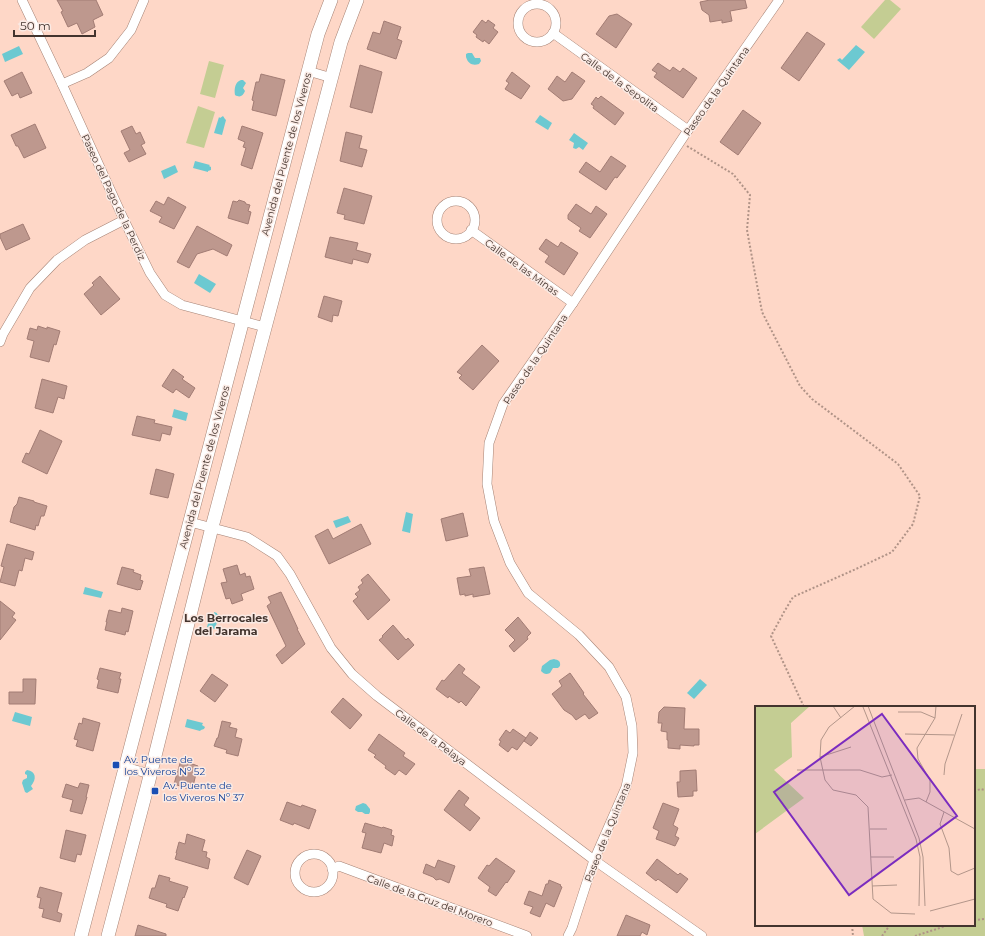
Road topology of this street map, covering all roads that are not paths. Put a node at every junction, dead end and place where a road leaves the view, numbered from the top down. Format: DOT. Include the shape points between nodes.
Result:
graph roads {
  1 [pos="22,0"];
  2 [pos="144,0"];
  3 [pos="331,0"];
  4 [pos="357,0"];
  5 [pos="779,0"];
  6 [pos="553,33"];
  7 [pos="308,71"];
  8 [pos="332,78"];
  9 [pos="62,84"];
  10 [pos="688,130"];
  11 [pos="124,220"];
  12 [pos="471,230"];
  13 [pos="573,303"];
  14 [pos="242,321"];
  15 [pos="266,327"];
  16 [pos="0,342"];
  17 [pos="190,522"];
  18 [pos="212,527"];
  19 [pos="125,767"];
  20 [pos="150,774"];
  21 [pos="594,860"];
  22 [pos="332,869"];
  23 [pos="81,936"];
  24 [pos="108,936"];
  25 [pos="527,936"];
  26 [pos="568,936"];
  27 [pos="702,936"];
  1 -- 9 [label="street, Paseo del Pago de la Perdiz"];
  2 -- 9 [label="street" via="132,30 109,58 87,73"];
  3 -- 7 [label="street, Avenida del Puente de los Viveros"];
  4 -- 8 [label="street" via="341,42"];
  5 -- 10 [label="street, Paseo de la Quintana"];
  6 -- 6 [label="street" via="556,22 551,10 546,7 534,4 528,6 520,15 518,21 521,33 530,41 543,41"];
  6 -- 10 [label="street, Calle de la Sepolita"];
  7 -- 8 [label="street"];
  7 -- 14 [label="street, Avenida del Puente de los Viveros"];
  8 -- 15 [label="street"];
  9 -- 11 [label="street, Paseo del Pago de la Perdiz"];
  10 -- 13 [label="street, Paseo de la Quintana"];
  11 -- 14 [label="street, Paseo del Pago de la Perdiz" via="150,273 165,295 182,305"];
  11 -- 16 [label="street" via="86,240 57,260 30,288"];
  12 -- 12 [label="street" via="474,225 473,213 465,204 453,202 442,207 437,224 444,235 449,238 462,238"];
  12 -- 13 [label="street, Calle de las Minas"];
  13 -- 21 [label="street, Paseo de la Quintana" via="503,404 489,444 487,484 496,528 510,563 528,594 578,635 609,667 626,697 632,726 633,753 626,788"];
  14 -- 15 [label="street, Paseo del Pago de la Perdiz"];
  14 -- 17 [label="street, Avenida del Puente de los Viveros"];
  15 -- 18 [label="street"];
  17 -- 18 [label="street, Calle de la Pelaya"];
  17 -- 19 [label="street, Avenida del Puente de los Viveros"];
  18 -- 20 [label="street"];
  18 -- 21 [label="street, Calle de la Pelaya" via="247,536 277,556 290,574 331,648 352,674 377,696"];
  19 -- 20 [label="street"];
  19 -- 23 [label="street, Avenida del Puente de los Viveros"];
  20 -- 24 [label="street"];
  21 -- 26 [label="street, Paseo de la Quintana"];
  21 -- 27 [label="street, Calle de la Pelaya"];
  22 -- 22 [label="street" via="330,863 321,856 304,857 296,866 298,884 309,891 322,890 331,882"];
  22 -- 25 [label="street, Calle de la Cruz del Morero" via="339,866"];
}
